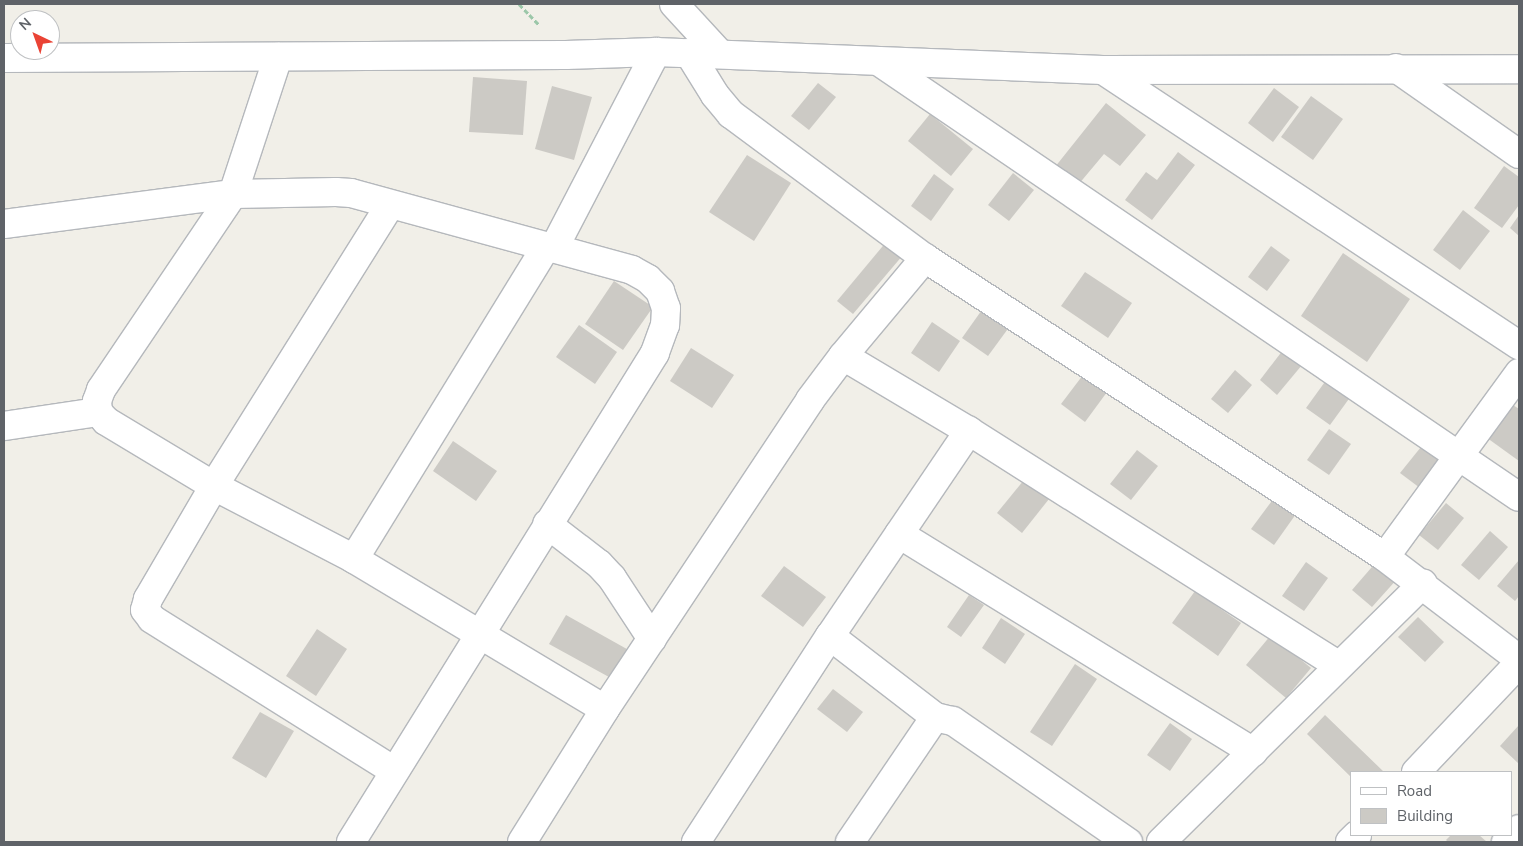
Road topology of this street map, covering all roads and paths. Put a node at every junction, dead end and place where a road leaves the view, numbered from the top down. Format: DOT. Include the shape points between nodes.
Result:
graph roads {
  1 [pos="674,4"];
  2 [pos="656,52"];
  3 [pos="690,53"];
  4 [pos="719,53"];
  5 [pos="278,57"];
  6 [pos="4,58"];
  7 [pos="878,61"];
  8 [pos="1396,68"];
  9 [pos="1519,69"];
  10 [pos="1103,70"];
  11 [pos="1519,154"];
  12 [pos="233,194"];
  13 [pos="390,205"];
  14 [pos="4,224"];
  15 [pos="550,248"];
  16 [pos="925,258"];
  17 [pos="1519,345"];
  18 [pos="843,356"];
  19 [pos="1519,374"];
  20 [pos="98,412"];
  21 [pos="4,426"];
  22 [pos="969,431"];
  23 [pos="1458,455"];
  24 [pos="214,486"];
  25 [pos="1519,497"];
  26 [pos="547,524"];
  27 [pos="900,534"];
  28 [pos="1385,557"];
  29 [pos="354,559"];
  30 [pos="1423,584"];
  31 [pos="480,633"];
  32 [pos="830,636"];
  33 [pos="652,639"];
  34 [pos="1519,659"];
  35 [pos="1519,663"];
  36 [pos="1339,666"];
  37 [pos="605,710"];
  38 [pos="934,717"];
  39 [pos="1252,752"];
  40 [pos="394,771"];
  41 [pos="1417,771"];
  42 [pos="351,842"];
  43 [pos="522,842"];
  44 [pos="696,842"];
  45 [pos="850,842"];
  46 [pos="1128,842"];
  47 [pos="1162,842"];
  1 -- 4 [label="street"];
  2 -- 3 [label="street"];
  2 -- 5 [label="street"];
  2 -- 15 [label="street"];
  3 -- 4 [label="street"];
  3 -- 16 [label="street" via="715,95 731,114"];
  4 -- 7 [label="street"];
  5 -- 6 [label="street"];
  5 -- 12 [label="street"];
  7 -- 10 [label="street"];
  7 -- 23 [label="street"];
  8 -- 9 [label="street"];
  8 -- 10 [label="street"];
  8 -- 11 [label="street"];
  10 -- 17 [label="street"];
  12 -- 13 [label="street" via="336,192"];
  12 -- 14 [label="street"];
  12 -- 20 [label="street" via="101,390"];
  13 -- 15 [label="street"];
  13 -- 24 [label="street"];
  15 -- 26 [label="street" via="632,270 660,291 666,308 665,325 655,353"];
  15 -- 29 [label="street"];
  16 -- 18 [label="street"];
  16 -- 28 [label="street"];
  18 -- 22 [label="street"];
  18 -- 33 [label="street" via="810,400"];
  19 -- 23 [label="street"];
  20 -- 21 [label="street"];
  20 -- 24 [label="street" via="106,421"];
  22 -- 27 [label="street"];
  22 -- 36 [label="street"];
  23 -- 25 [label="street"];
  23 -- 28 [label="street"];
  24 -- 29 [label="street"];
  24 -- 40 [label="street" via="148,599 145,610 152,619"];
  26 -- 31 [label="street"];
  26 -- 33 [label="street" via="612,578"];
  27 -- 32 [label="street"];
  27 -- 39 [label="street"];
  28 -- 30 [label="street"];
  29 -- 31 [label="street"];
  30 -- 34 [label="street"];
  30 -- 36 [label="street"];
  31 -- 37 [label="street"];
  31 -- 40 [label="street"];
  32 -- 38 [label="street"];
  32 -- 44 [label="street"];
  33 -- 37 [label="street"];
  35 -- 41 [label="street"];
  36 -- 39 [label="street"];
  37 -- 43 [label="street"];
  38 -- 45 [label="street"];
  38 -- 46 [label="street" via="953,721"];
  39 -- 47 [label="street"];
  40 -- 42 [label="street"];
}
